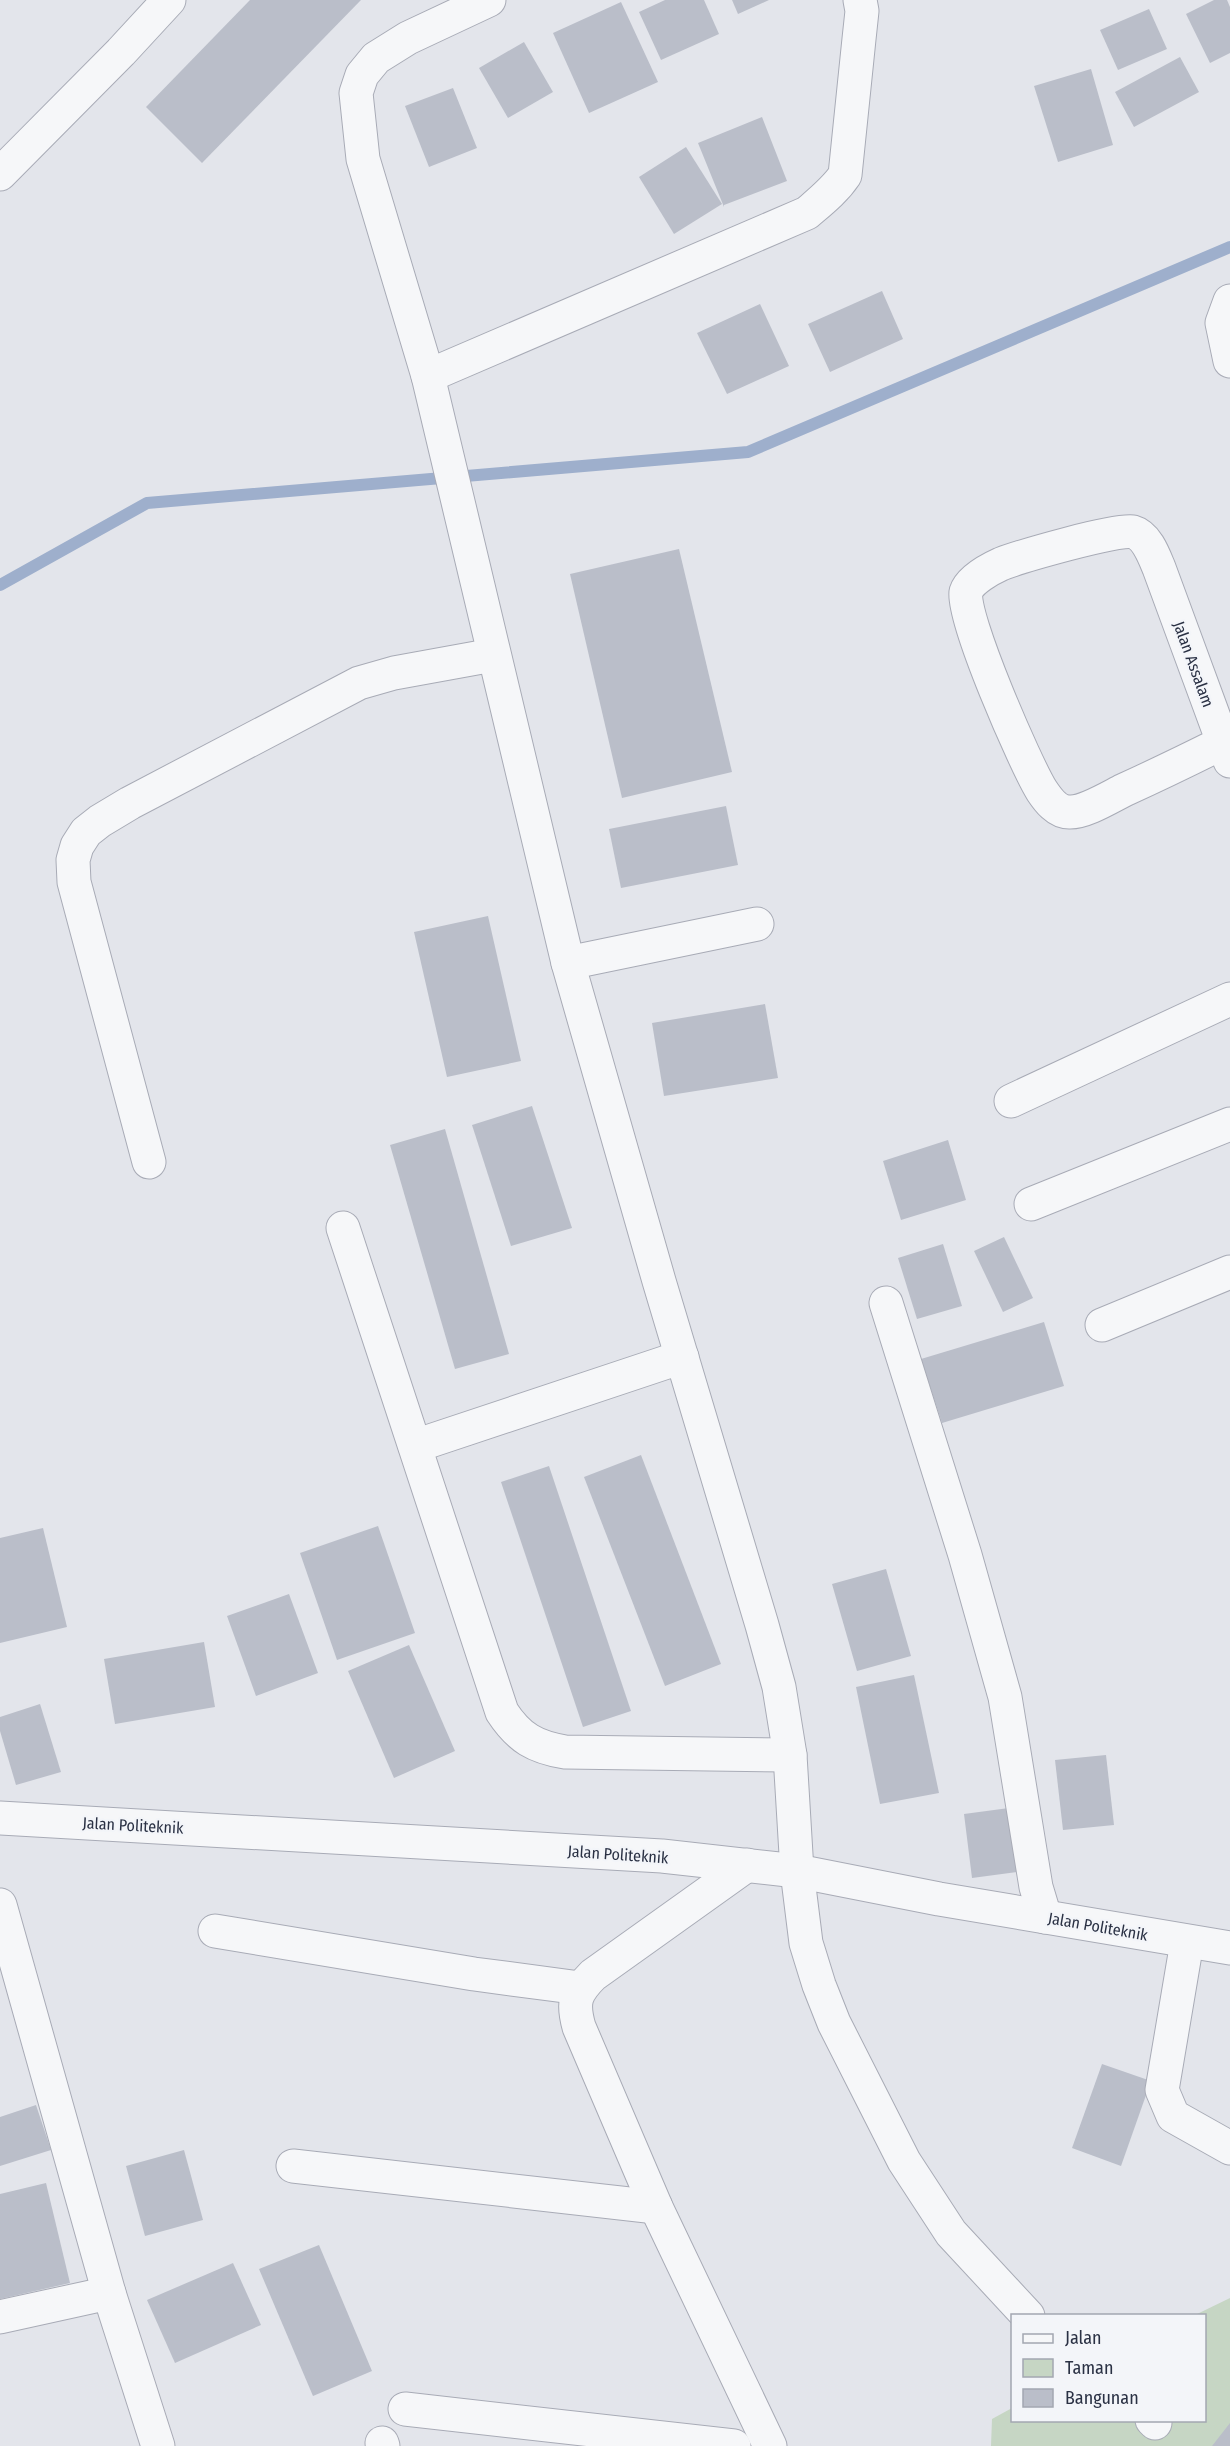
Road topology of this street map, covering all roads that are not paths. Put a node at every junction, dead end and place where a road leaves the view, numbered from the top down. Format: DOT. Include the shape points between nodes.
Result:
graph roads {
  1 [pos="169,0"];
  2 [pos="489,0"];
  3 [pos="860,0"];
  4 [pos="0,174"];
  5 [pos="1230,301"];
  6 [pos="1230,361"];
  7 [pos="428,376"];
  8 [pos="493,655"];
  9 [pos="1226,752"];
  10 [pos="757,924"];
  11 [pos="568,963"];
  12 [pos="1230,999"];
  13 [pos="1011,1101"];
  14 [pos="1230,1124"];
  15 [pos="149,1162"];
  16 [pos="1031,1204"];
  17 [pos="343,1228"];
  18 [pos="1230,1272"];
  19 [pos="886,1304"];
  20 [pos="1102,1325"];
  21 [pos="682,1357"];
  22 [pos="415,1446"];
  23 [pos="790,1755"];
  24 [pos="0,1818"];
  25 [pos="747,1865"];
  26 [pos="797,1871"];
  27 [pos="0,1905"];
  28 [pos="1045,1917"];
  29 [pos="215,1931"];
  30 [pos="1187,1941"];
  31 [pos="1230,1948"];
  32 [pos="580,1988"];
  33 [pos="1230,2148"];
  34 [pos="292,2166"];
  35 [pos="656,2207"];
  36 [pos="109,2293"];
  37 [pos="1026,2314"];
  38 [pos="0,2317"];
  39 [pos="405,2409"];
  40 [pos="158,2446"];
  41 [pos="734,2446"];
  42 [pos="770,2446"];
  1 -- 4 [label="street"];
  2 -- 7 [label="street" via="408,38 376,58 362,75 356,93 363,159"];
  3 -- 7 [label="street" via="860,39 845,174 823,200 807,213"];
  5 -- 6 [label="street" via="1222,322"];
  7 -- 8 [label="street"];
  8 -- 11 [label="street"];
  8 -- 15 [label="street" via="359,683 130,803 86,832 73,860 74,882"];
  9 -- 9 [label="street, Jalan Assalam" via="1159,568 1142,538 1122,531 1062,546 1001,565 978,578 966,591 978,645 1030,769 1050,801 1065,811 1100,802"];
  10 -- 11 [label="street"];
  11 -- 21 [label="street"];
  12 -- 13 [label="street"];
  14 -- 16 [label="street"];
  17 -- 22 [label="street"];
  18 -- 20 [label="street"];
  19 -- 28 [label="street" via="1005,1697 1036,1887"];
  21 -- 22 [label="street"];
  21 -- 23 [label="street" via="762,1625"];
  22 -- 23 [label="street" via="502,1712 519,1734 565,1752"];
  23 -- 26 [label="street"];
  24 -- 25 [label="street, Jalan Politeknik" via="639,1855"];
  25 -- 26 [label="street, Jalan Politeknik"];
  25 -- 32 [label="street"];
  26 -- 28 [label="street, Jalan Politeknik"];
  26 -- 37 [label="street" via="806,1943 819,1985 834,2023 904,2161 951,2233"];
  27 -- 36 [label="street"];
  28 -- 30 [label="street, Jalan Politeknik"];
  29 -- 32 [label="street"];
  30 -- 31 [label="street, Jalan Politeknik"];
  30 -- 33 [label="street" via="1162,2091 1173,2116"];
  32 -- 35 [label="street" via="575,2003 579,2027"];
  34 -- 35 [label="street"];
  35 -- 42 [label="street"];
  36 -- 38 [label="street"];
  36 -- 40 [label="street"];
  39 -- 41 [label="street"];
}
